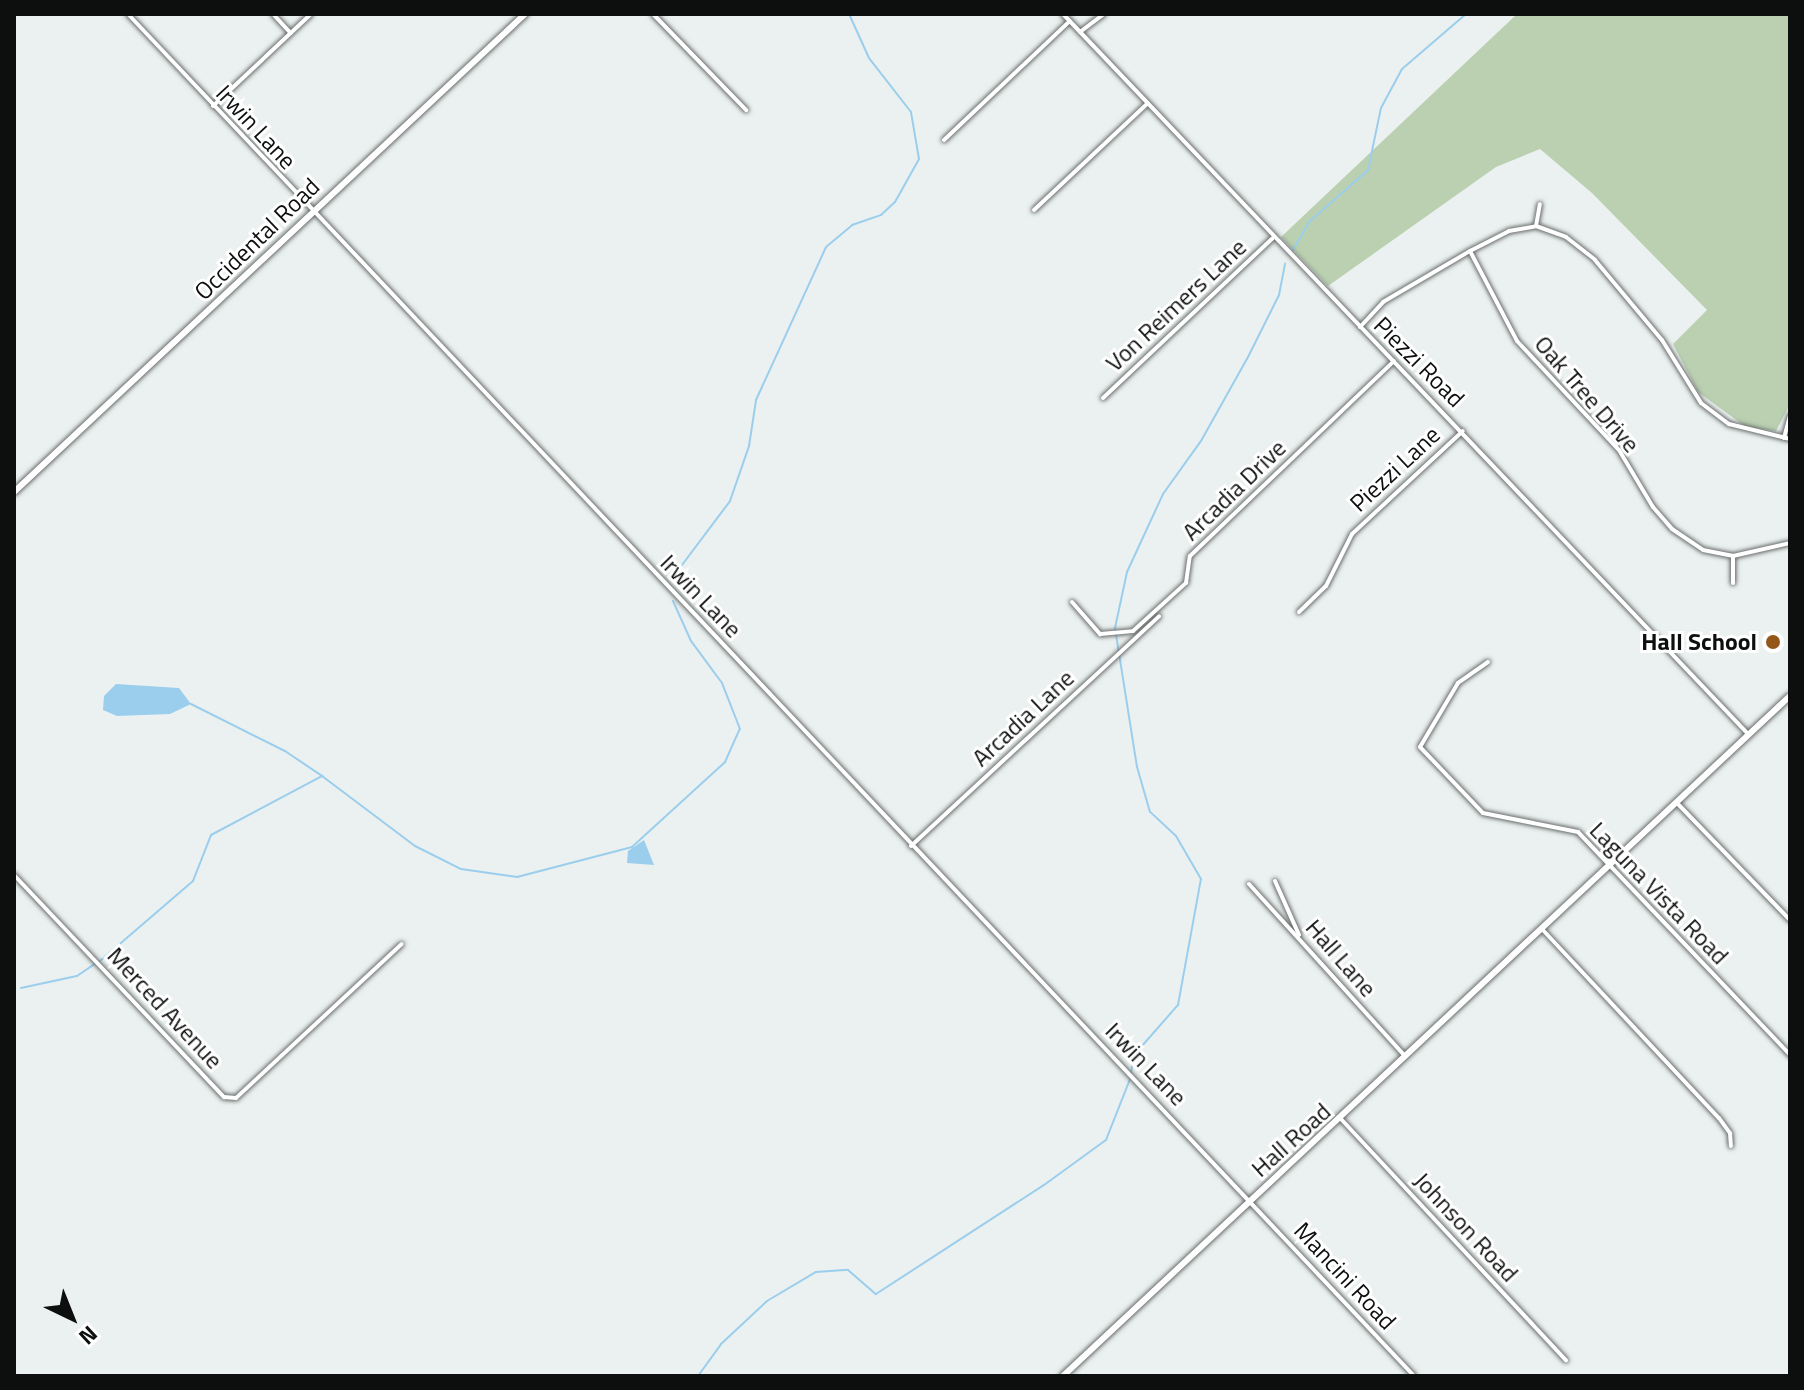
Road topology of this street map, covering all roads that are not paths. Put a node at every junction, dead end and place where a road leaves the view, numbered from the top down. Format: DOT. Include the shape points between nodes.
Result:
graph roads {
  1 [pos="128,14"];
  2 [pos="273,14"];
  3 [pos="311,14"];
  4 [pos="525,14"];
  5 [pos="653,14"];
  6 [pos="1063,14"];
  7 [pos="1104,14"];
  8 [pos="1070,21"];
  9 [pos="1080,32"];
  10 [pos="291,33"];
  11 [pos="1148,103"];
  12 [pos="213,106"];
  13 [pos="746,110"];
  14 [pos="944,140"];
  15 [pos="1540,204"];
  16 [pos="1034,210"];
  17 [pos="310,212"];
  18 [pos="1536,226"];
  19 [pos="1273,238"];
  20 [pos="1470,251"];
  21 [pos="1360,327"];
  22 [pos="1394,361"];
  23 [pos="1103,398"];
  24 [pos="1790,415"];
  25 [pos="1463,431"];
  26 [pos="1787,438"];
  27 [pos="14,492"];
  28 [pos="1790,543"];
  29 [pos="1733,556"];
  30 [pos="1733,583"];
  31 [pos="1072,602"];
  32 [pos="1299,612"];
  33 [pos="1159,616"];
  34 [pos="1488,662"];
  35 [pos="1790,696"];
  36 [pos="1749,735"];
  37 [pos="1677,803"];
  38 [pos="911,846"];
  39 [pos="1610,864"];
  40 [pos="14,875"];
  41 [pos="1275,881"];
  42 [pos="1249,884"];
  43 [pos="1790,920"];
  44 [pos="1541,928"];
  45 [pos="1301,941"];
  46 [pos="402,944"];
  47 [pos="1790,1055"];
  48 [pos="1406,1057"];
  49 [pos="1341,1119"];
  50 [pos="1731,1146"];
  51 [pos="1250,1201"];
  52 [pos="1566,1360"];
  53 [pos="1063,1376"];
  54 [pos="1414,1376"];
  1 -- 12 [label="street, Irwin Lane"];
  2 -- 10 [label="street"];
  3 -- 10 [label="street"];
  4 -- 17 [label="street, Occidental Road"];
  5 -- 13 [label="street"];
  6 -- 8 [label="street, Piezzi Road"];
  7 -- 9 [label="street"];
  8 -- 9 [label="street, Piezzi Road"];
  8 -- 14 [label="street"];
  9 -- 11 [label="street, Piezzi Road"];
  10 -- 12 [label="street"];
  11 -- 16 [label="street"];
  11 -- 19 [label="street, Piezzi Road"];
  12 -- 17 [label="street, Irwin Lane"];
  15 -- 18 [label="street"];
  17 -- 27 [label="street, Occidental Road"];
  17 -- 38 [label="street, Irwin Lane" via="340,233 531,444 781,701 784,712 850,774"];
  18 -- 20 [label="street" via="1509,231"];
  18 -- 26 [label="street" via="1566,237 1595,260 1662,340 1701,403 1729,424"];
  19 -- 21 [label="street, Piezzi Road"];
  19 -- 23 [label="street, Von Reimers Lane"];
  20 -- 21 [label="street" via="1383,302"];
  20 -- 29 [label="street, Oak Tree Drive" via="1517,341 1619,450 1653,507 1672,529 1703,550"];
  21 -- 22 [label="street, Piezzi Road"];
  22 -- 25 [label="street, Piezzi Road"];
  22 -- 31 [label="street, Arcadia Drive" via="1190,556 1186,583 1133,631 1100,634"];
  24 -- 26 [label="street"];
  25 -- 32 [label="street, Piezzi Lane" via="1352,534 1326,586"];
  25 -- 36 [label="street, Piezzi Road"];
  28 -- 29 [label="street, Oak Tree Drive"];
  29 -- 30 [label="street"];
  33 -- 38 [label="street, Arcadia Lane"];
  34 -- 39 [label="street, Laguna Vista Road" via="1458,683 1420,747 1483,813 1578,832"];
  35 -- 36 [label="street, Hall Road"];
  36 -- 37 [label="street, Hall Road"];
  37 -- 39 [label="street, Hall Road"];
  37 -- 43 [label="street"];
  38 -- 51 [label="street, Irwin Lane"];
  39 -- 44 [label="street, Hall Road"];
  39 -- 47 [label="street, Laguna Vista Road"];
  40 -- 46 [label="street, Merced Avenue" via="224,1097 236,1098"];
  41 -- 45 [label="street" via="1291,907"];
  42 -- 45 [label="street, Hall Lane"];
  44 -- 48 [label="street, Hall Road"];
  44 -- 50 [label="street" via="1719,1118 1730,1133"];
  45 -- 48 [label="street, Hall Lane"];
  48 -- 49 [label="street, Hall Road"];
  49 -- 51 [label="street, Hall Road"];
  49 -- 52 [label="street, Johnson Road"];
  51 -- 53 [label="street, Hall Road"];
  51 -- 54 [label="street, Mancini Road"];
}
